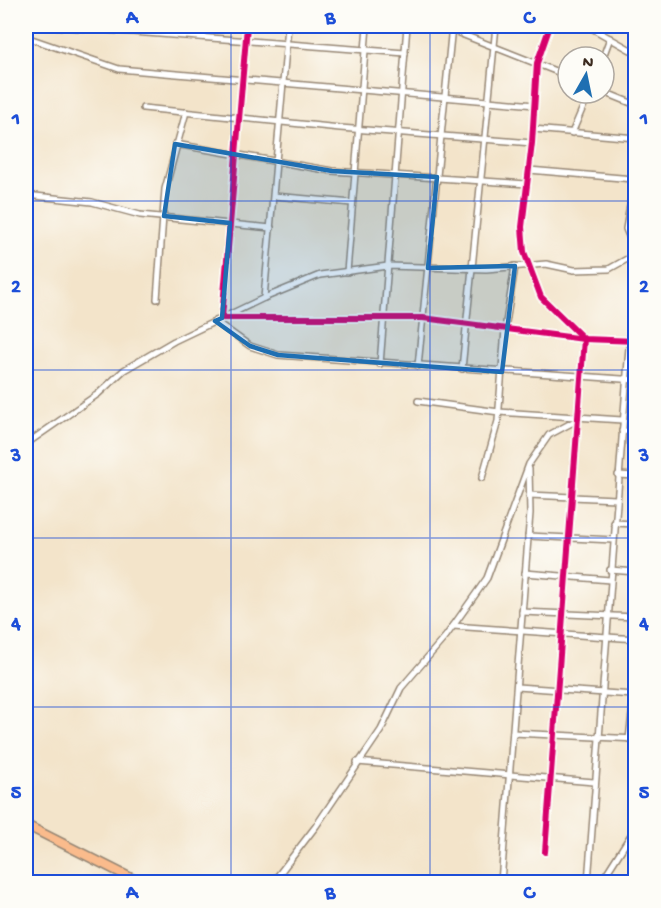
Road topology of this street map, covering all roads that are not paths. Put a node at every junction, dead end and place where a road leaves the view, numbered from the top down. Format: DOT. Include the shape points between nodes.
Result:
graph roads {
  1 [pos="55,26"];
  2 [pos="247,26"];
  3 [pos="288,26"];
  4 [pos="367,26"];
  5 [pos="407,26"];
  6 [pos="441,26"];
  7 [pos="496,26"];
  8 [pos="550,26"];
  9 [pos="588,26"];
  10 [pos="452,28"];
  11 [pos="26,37"];
  12 [pos="610,38"];
  13 [pos="246,40"];
  14 [pos="287,43"];
  15 [pos="607,45"];
  16 [pos="494,46"];
  17 [pos="365,50"];
  18 [pos="405,53"];
  19 [pos="636,53"];
  20 [pos="537,63"];
  21 [pos="556,71"];
  22 [pos="242,80"];
  23 [pos="284,83"];
  24 [pos="362,90"];
  25 [pos="403,94"];
  26 [pos="616,97"];
  27 [pos="445,98"];
  28 [pos="489,101"];
  29 [pos="535,105"];
  30 [pos="584,105"];
  31 [pos="636,105"];
  32 [pos="143,108"];
  33 [pos="186,112"];
  34 [pos="239,118"];
  35 [pos="281,122"];
  36 [pos="533,129"];
  37 [pos="358,130"];
  38 [pos="400,133"];
  39 [pos="572,133"];
  40 [pos="441,136"];
  41 [pos="636,138"];
  42 [pos="485,140"];
  43 [pos="532,143"];
  44 [pos="175,144"];
  45 [pos="236,155"];
  46 [pos="277,163"];
  47 [pos="529,170"];
  48 [pos="355,172"];
  49 [pos="396,174"];
  50 [pos="635,176"];
  51 [pos="437,177"];
  52 [pos="482,180"];
  53 [pos="527,184"];
  54 [pos="26,195"];
  55 [pos="274,196"];
  56 [pos="352,203"];
  57 [pos="164,216"];
  58 [pos="230,223"];
  59 [pos="271,228"];
  60 [pos="633,242"];
  61 [pos="636,254"];
  62 [pos="529,265"];
  63 [pos="388,266"];
  64 [pos="515,266"];
  65 [pos="428,267"];
  66 [pos="474,269"];
  67 [pos="347,272"];
  68 [pos="634,294"];
  69 [pos="264,298"];
  70 [pos="157,299"];
  71 [pos="222,318"];
  72 [pos="384,318"];
  73 [pos="423,318"];
  74 [pos="215,321"];
  75 [pos="467,324"];
  76 [pos="505,329"];
  77 [pos="584,339"];
  78 [pos="632,341"];
  79 [pos="380,364"];
  80 [pos="418,366"];
  81 [pos="462,369"];
  82 [pos="502,372"];
  83 [pos="581,377"];
  84 [pos="626,379"];
  85 [pos="636,380"];
  86 [pos="418,401"];
  87 [pos="499,411"];
  88 [pos="577,418"];
  89 [pos="622,420"];
  90 [pos="621,431"];
  91 [pos="636,432"];
  92 [pos="26,444"];
  93 [pos="529,464"];
  94 [pos="618,475"];
  95 [pos="636,476"];
  96 [pos="482,478"];
  97 [pos="530,495"];
  98 [pos="570,497"];
  99 [pos="616,499"];
  100 [pos="614,523"];
  101 [pos="636,524"];
  102 [pos="528,536"];
  103 [pos="567,538"];
  104 [pos="613,540"];
  105 [pos="610,570"];
  106 [pos="636,572"];
  107 [pos="525,573"];
  108 [pos="564,576"];
  109 [pos="610,579"];
  110 [pos="522,612"];
  111 [pos="561,614"];
  112 [pos="607,616"];
  113 [pos="636,617"];
  114 [pos="453,626"];
  115 [pos="521,630"];
  116 [pos="560,633"];
  117 [pos="605,636"];
  118 [pos="636,639"];
  119 [pos="636,681"];
  120 [pos="517,687"];
  121 [pos="556,690"];
  122 [pos="601,693"];
  123 [pos="634,695"];
  124 [pos="513,734"];
  125 [pos="553,735"];
  126 [pos="597,738"];
  127 [pos="632,739"];
  128 [pos="357,762"];
  129 [pos="510,775"];
  130 [pos="550,778"];
  131 [pos="594,782"];
  132 [pos="26,825"];
  133 [pos="636,827"];
  134 [pos="545,852"];
  135 [pos="139,882"];
  136 [pos="273,882"];
  137 [pos="501,882"];
  138 [pos="588,882"];
  139 [pos="601,882"];
  1 -- 13 [label="street"];
  2 -- 13 [label="street"];
  3 -- 14 [label="street"];
  4 -- 17 [label="street"];
  5 -- 18 [label="street"];
  6 -- 10 [label="street"];
  7 -- 16 [label="street"];
  8 -- 20 [label="street"];
  9 -- 12 [label="street"];
  10 -- 16 [label="street"];
  10 -- 27 [label="street"];
  11 -- 22 [label="street" via="119,69"];
  12 -- 15 [label="street"];
  12 -- 19 [label="street"];
  13 -- 14 [label="street"];
  13 -- 22 [label="street"];
  14 -- 17 [label="street"];
  14 -- 23 [label="street"];
  16 -- 20 [label="street"];
  16 -- 28 [label="street"];
  17 -- 18 [label="street"];
  17 -- 24 [label="street"];
  18 -- 25 [label="street"];
  20 -- 21 [label="street"];
  20 -- 29 [label="street"];
  22 -- 23 [label="street"];
  22 -- 34 [label="street"];
  23 -- 24 [label="street"];
  23 -- 35 [label="street"];
  24 -- 25 [label="street"];
  24 -- 37 [label="street"];
  25 -- 27 [label="street"];
  25 -- 38 [label="street"];
  26 -- 31 [label="street"];
  27 -- 28 [label="street"];
  27 -- 40 [label="street"];
  28 -- 29 [label="street"];
  28 -- 42 [label="street"];
  29 -- 36 [label="street"];
  30 -- 39 [label="street"];
  32 -- 33 [label="street"];
  33 -- 34 [label="street"];
  33 -- 44 [label="street"];
  34 -- 35 [label="street"];
  34 -- 45 [label="street"];
  35 -- 37 [label="street"];
  35 -- 46 [label="street"];
  36 -- 39 [label="street"];
  36 -- 43 [label="street"];
  37 -- 38 [label="street"];
  37 -- 48 [label="street"];
  38 -- 40 [label="street"];
  38 -- 49 [label="street"];
  39 -- 41 [label="street"];
  40 -- 42 [label="street"];
  40 -- 51 [label="street"];
  42 -- 43 [label="street"];
  42 -- 52 [label="street"];
  43 -- 47 [label="street"];
  44 -- 45 [label="street"];
  44 -- 57 [label="street" via="165,189"];
  45 -- 46 [label="street"];
  45 -- 58 [label="street"];
  46 -- 48 [label="street"];
  46 -- 55 [label="street"];
  47 -- 50 [label="street"];
  47 -- 53 [label="street"];
  48 -- 49 [label="street"];
  48 -- 56 [label="street"];
  49 -- 51 [label="street"];
  49 -- 63 [label="street"];
  50 -- 60 [label="street" via="626,229"];
  51 -- 52 [label="street"];
  51 -- 65 [label="street"];
  52 -- 53 [label="street"];
  52 -- 66 [label="street"];
  53 -- 62 [label="street" via="522,227"];
  54 -- 57 [label="street" via="92,202 140,215"];
  55 -- 56 [label="street"];
  55 -- 59 [label="street"];
  56 -- 67 [label="street"];
  57 -- 58 [label="street"];
  57 -- 70 [label="street"];
  58 -- 59 [label="street"];
  58 -- 71 [label="street"];
  59 -- 69 [label="street"];
  60 -- 61 [label="street"];
  61 -- 62 [label="street" via="609,269"];
  61 -- 68 [label="street"];
  62 -- 64 [label="street"];
  62 -- 77 [label="street" via="541,297"];
  63 -- 65 [label="street"];
  63 -- 67 [label="street"];
  63 -- 72 [label="street"];
  64 -- 66 [label="street"];
  64 -- 76 [label="street"];
  65 -- 66 [label="street"];
  65 -- 73 [label="street"];
  66 -- 75 [label="street"];
  67 -- 69 [label="street" via="320,275"];
  68 -- 78 [label="street"];
  69 -- 71 [label="street"];
  71 -- 72 [label="street"];
  71 -- 74 [label="street"];
  72 -- 73 [label="street"];
  72 -- 79 [label="street"];
  73 -- 75 [label="street"];
  73 -- 80 [label="street"];
  74 -- 79 [label="street" via="250,346 278,355"];
  74 -- 92 [label="street" via="124,370 98,394"];
  75 -- 76 [label="street"];
  75 -- 81 [label="street"];
  76 -- 77 [label="street"];
  76 -- 82 [label="street"];
  77 -- 78 [label="street"];
  77 -- 83 [label="street"];
  78 -- 84 [label="street"];
  79 -- 80 [label="street"];
  80 -- 81 [label="street"];
  81 -- 82 [label="street"];
  82 -- 83 [label="street"];
  82 -- 87 [label="street"];
  83 -- 84 [label="street"];
  83 -- 88 [label="street"];
  84 -- 85 [label="street"];
  84 -- 89 [label="street"];
  86 -- 87 [label="street"];
  87 -- 88 [label="street"];
  87 -- 96 [label="street"];
  88 -- 89 [label="street"];
  88 -- 93 [label="street" via="549,435"];
  88 -- 98 [label="street"];
  89 -- 90 [label="street"];
  90 -- 91 [label="street"];
  90 -- 94 [label="street"];
  93 -- 97 [label="street"];
  93 -- 114 [label="street" via="487,578"];
  94 -- 95 [label="street"];
  94 -- 99 [label="street"];
  97 -- 98 [label="street"];
  97 -- 102 [label="street"];
  98 -- 99 [label="street"];
  98 -- 103 [label="street"];
  99 -- 100 [label="street"];
  100 -- 101 [label="street"];
  100 -- 104 [label="street"];
  102 -- 103 [label="street"];
  102 -- 107 [label="street"];
  103 -- 104 [label="street"];
  103 -- 108 [label="street"];
  104 -- 105 [label="street"];
  105 -- 106 [label="street"];
  105 -- 109 [label="street"];
  107 -- 108 [label="street"];
  107 -- 110 [label="street"];
  108 -- 109 [label="street"];
  108 -- 111 [label="street"];
  109 -- 112 [label="street"];
  110 -- 111 [label="street"];
  110 -- 115 [label="street"];
  111 -- 112 [label="street"];
  111 -- 116 [label="street"];
  112 -- 113 [label="street"];
  112 -- 117 [label="street"];
  114 -- 115 [label="street"];
  114 -- 128 [label="street" via="401,688 381,730"];
  115 -- 116 [label="street"];
  115 -- 120 [label="street"];
  116 -- 117 [label="street"];
  116 -- 121 [label="street"];
  117 -- 118 [label="street"];
  117 -- 122 [label="street"];
  119 -- 123 [label="street"];
  120 -- 121 [label="street"];
  120 -- 124 [label="street"];
  121 -- 122 [label="street"];
  121 -- 125 [label="street"];
  122 -- 123 [label="street"];
  122 -- 126 [label="street"];
  123 -- 127 [label="street"];
  124 -- 125 [label="street"];
  124 -- 129 [label="street"];
  125 -- 126 [label="street"];
  125 -- 130 [label="street"];
  126 -- 127 [label="street"];
  126 -- 131 [label="street"];
  128 -- 129 [label="street"];
  128 -- 136 [label="street" via="316,826"];
  129 -- 130 [label="street"];
  129 -- 137 [label="street"];
  130 -- 131 [label="street"];
  130 -- 134 [label="street"];
  131 -- 138 [label="street"];
  132 -- 135 [label="highway"];
  133 -- 139 [label="street"];
}
